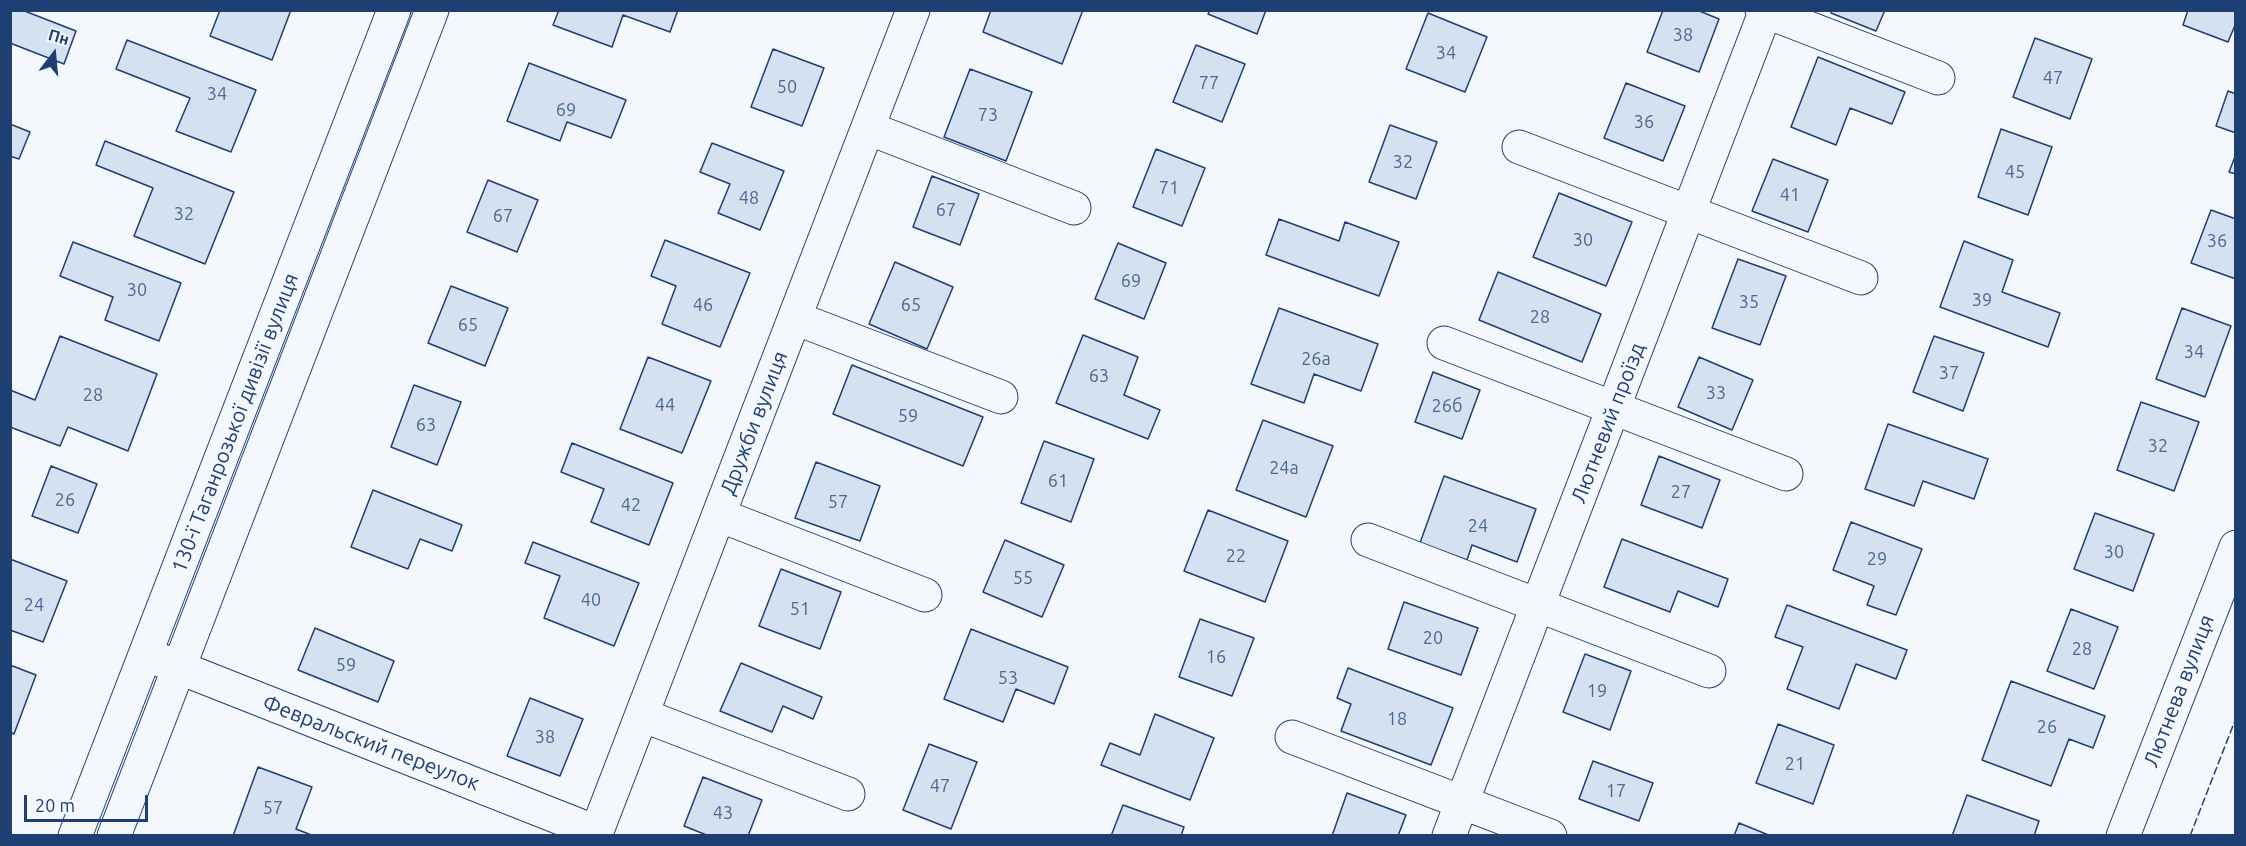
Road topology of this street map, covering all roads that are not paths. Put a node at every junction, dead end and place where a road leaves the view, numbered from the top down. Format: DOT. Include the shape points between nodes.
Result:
graph roads {
  1 [pos="394,10"];
  2 [pos="432,10"];
  3 [pos="913,10"];
  4 [pos="1764,11"];
  5 [pos="1938,78"];
  6 [pos="868,129"];
  7 [pos="1520,147"];
  8 [pos="1074,208"];
  9 [pos="1689,212"];
  10 [pos="1861,278"];
  11 [pos="795,318"];
  12 [pos="1444,343"];
  13 [pos="1001,397"];
  14 [pos="1614,407"];
  15 [pos="1786,474"];
  16 [pos="719,515"];
  17 [pos="1368,540"];
  18 [pos="2235,546"];
  19 [pos="925,595"];
  20 [pos="1538,605"];
  21 [pos="146,654"];
  22 [pos="179,667"];
  23 [pos="1709,671"];
  24 [pos="642,715"];
  25 [pos="1292,736"];
  26 [pos="848,794"];
  27 [pos="1462,802"];
  28 [pos="596,834"];
  29 [pos="75,836"];
  30 [pos="114,836"];
  31 [pos="1449,836"];
  32 [pos="1550,836"];
  33 [pos="2123,836"];
  1 -- 21 [label="street, 130-ї Таганрозької дивізії вулиця"];
  2 -- 22 [label="street, 130-ї Таганрозької дивізії вулиця"];
  3 -- 6 [label="street, Дружби вулиця"];
  4 -- 5 [label="street"];
  4 -- 9 [label="street, Лютневий проїзд"];
  6 -- 8 [label="street"];
  6 -- 11 [label="street, Дружби вулиця"];
  7 -- 9 [label="street"];
  9 -- 10 [label="street"];
  9 -- 14 [label="street, Лютневий проїзд"];
  11 -- 13 [label="street"];
  11 -- 16 [label="street, Дружби вулиця"];
  12 -- 14 [label="street"];
  14 -- 15 [label="street"];
  14 -- 20 [label="street, Лютневий проїзд"];
  16 -- 19 [label="street"];
  16 -- 24 [label="street, Дружби вулиця"];
  17 -- 20 [label="street"];
  18 -- 33 [label="street, Лютнева вулиця"];
  20 -- 23 [label="street"];
  20 -- 27 [label="street, Лютневий проїзд"];
  21 -- 22 [label="street, Февральский переулок"];
  21 -- 29 [label="street, 130-ї Таганрозької дивізії вулиця"];
  22 -- 28 [label="street, Февральский переулок"];
  22 -- 30 [label="street, 130-ї Таганрозької дивізії вулиця"];
  24 -- 26 [label="street"];
  24 -- 28 [label="street, Дружби вулиця"];
  25 -- 27 [label="street"];
  27 -- 31 [label="street, Лютневий проїзд"];
  27 -- 32 [label="street"];
}
